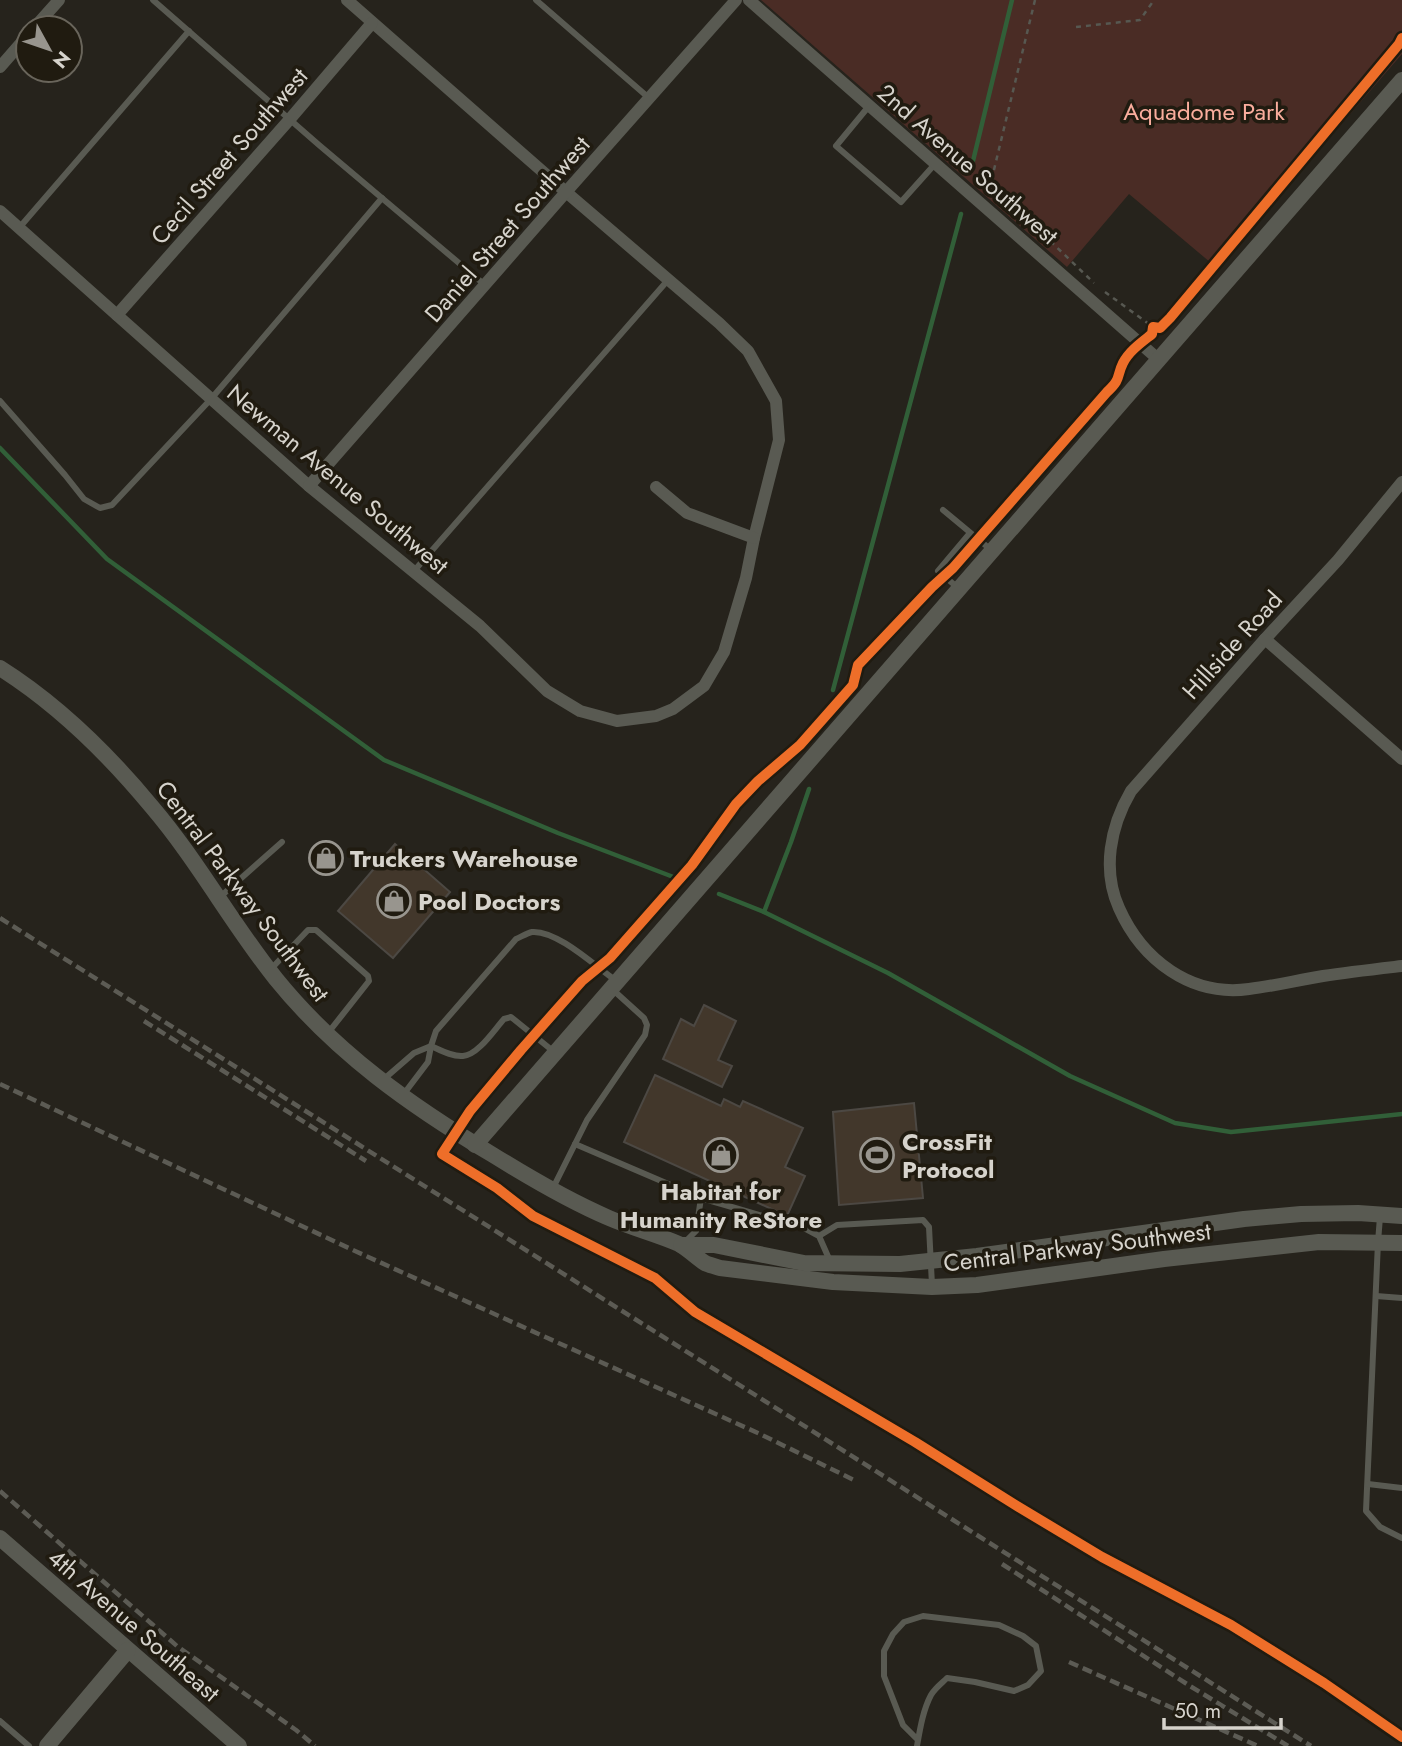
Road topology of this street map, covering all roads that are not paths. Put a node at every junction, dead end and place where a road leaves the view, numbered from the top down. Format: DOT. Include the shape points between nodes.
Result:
graph roads {
  1 [pos="59,0"];
  2 [pos="153,0"];
  3 [pos="347,0"];
  4 [pos="536,0"];
  5 [pos="736,0"];
  6 [pos="749,0"];
  7 [pos="46,14"];
  8 [pos="372,23"];
  9 [pos="189,31"];
  10 [pos="14,51"];
  11 [pos="0,67"];
  12 [pos="1402,80"];
  13 [pos="649,98"];
  14 [pos="869,106"];
  15 [pos="290,119"];
  16 [pos="935,164"];
  17 [pos="566,192"];
  18 [pos="382,198"];
  19 [pos="0,211"];
  20 [pos="19,228"];
  21 [pos="668,280"];
  22 [pos="485,285"];
  23 [pos="117,315"];
  24 [pos="1158,359"];
  25 [pos="211,399"];
  26 [pos="0,401"];
  27 [pos="1402,482"];
  28 [pos="309,486"];
  29 [pos="656,487"];
  30 [pos="943,510"];
  31 [pos="970,533"];
  32 [pos="754,538"];
  33 [pos="992,551"];
  34 [pos="413,572"];
  35 [pos="958,589"];
  36 [pos="1265,639"];
  37 [pos="0,668"];
  38 [pos="1402,759"];
  39 [pos="282,842"];
  40 [pos="218,899"];
  41 [pos="1402,966"];
  42 [pos="269,970"];
  43 [pos="613,985"];
  44 [pos="328,1034"];
  45 [pos="431,1046"];
  46 [pos="555,1052"];
  47 [pos="382,1081"];
  48 [pos="402,1097"];
  49 [pos="575,1144"];
  50 [pos="475,1145"];
  51 [pos="552,1190"];
  52 [pos="701,1198"];
  53 [pos="1381,1215"];
  54 [pos="1402,1216"];
  55 [pos="820,1236"];
  56 [pos="1378,1242"];
  57 [pos="1402,1243"];
  58 [pos="681,1245"];
  59 [pos="931,1261"];
  60 [pos="832,1264"];
  61 [pos="932,1287"];
  62 [pos="1376,1296"];
  63 [pos="1402,1298"];
  64 [pos="1368,1484"];
  65 [pos="1402,1488"];
  66 [pos="0,1538"];
  67 [pos="1402,1538"];
  68 [pos="128,1650"];
  69 [pos="0,1721"];
  70 [pos="917,1743"];
  71 [pos="29,1746"];
  72 [pos="47,1746"];
  73 [pos="239,1746"];
  1 -- 7 [label="street"];
  2 -- 9 [label="lane"];
  3 -- 8 [label="street"];
  4 -- 13 [label="lane"];
  5 -- 13 [label="street, Daniel Street Southwest"];
  6 -- 14 [label="street, 2nd Avenue Southwest"];
  8 -- 15 [label="street, Cecil Street Southwest"];
  8 -- 17 [label="street"];
  9 -- 15 [label="lane"];
  9 -- 20 [label="lane"];
  10 -- 11 [label="street"];
  12 -- 24 [label="street"];
  13 -- 17 [label="street, Daniel Street Southwest"];
  14 -- 16 [label="street, 2nd Avenue Southwest"];
  14 -- 16 [label="lane" via="836,146 901,202"];
  15 -- 18 [label="lane"];
  15 -- 23 [label="street, Cecil Street Southwest"];
  16 -- 24 [label="street, 2nd Avenue Southwest"];
  17 -- 21 [label="street"];
  17 -- 22 [label="street, Daniel Street Southwest"];
  18 -- 22 [label="lane"];
  18 -- 25 [label="lane"];
  19 -- 20 [label="street, Newman Avenue Southwest"];
  20 -- 23 [label="street, Newman Avenue Southwest"];
  21 -- 32 [label="street" via="748,351 776,401 779,440"];
  21 -- 34 [label="lane"];
  22 -- 28 [label="street, Daniel Street Southwest"];
  23 -- 25 [label="street, Newman Avenue Southwest"];
  24 -- 33 [label="street"];
  25 -- 26 [label="lane" via="112,505 100,508 84,499"];
  25 -- 28 [label="street, Newman Avenue Southwest"];
  27 -- 36 [label="street, Hillside Road"];
  28 -- 34 [label="street, Newman Avenue Southwest"];
  29 -- 32 [label="street" via="687,513"];
  30 -- 31 [label="lane"];
  31 -- 33 [label="lane"];
  31 -- 35 [label="lane" via="938,571"];
  32 -- 34 [label="street, Newman Avenue Southwest" via="724,652 704,686 656,716 617,721 580,711 547,691 480,626"];
  33 -- 35 [label="street"];
  35 -- 43 [label="street"];
  36 -- 38 [label="street"];
  36 -- 41 [label="street, Hillside Road" via="1121,808 1111,846 1116,902 1129,928 1160,964 1212,989 1249,989"];
  37 -- 40 [label="street, Central Parkway Southwest" via="57,711 118,768 153,808"];
  39 -- 40 [label="lane"];
  40 -- 42 [label="street, Central Parkway Southwest"];
  42 -- 44 [label="street, Central Parkway Southwest"];
  42 -- 44 [label="lane" via="308,930 316,930 368,975 369,981"];
  43 -- 45 [label="lane" via="568,945 531,932 516,939 436,1031"];
  43 -- 46 [label="street"];
  43 -- 49 [label="lane" via="644,1018 645,1035"];
  44 -- 47 [label="street, Central Parkway Southwest"];
  45 -- 46 [label="lane" via="450,1054 475,1053 504,1019 511,1017"];
  45 -- 47 [label="lane"];
  45 -- 48 [label="lane" via="428,1062"];
  46 -- 50 [label="street"];
  47 -- 48 [label="street, Central Parkway Southwest"];
  48 -- 50 [label="street, Central Parkway Southwest"];
  49 -- 51 [label="lane"];
  49 -- 52 [label="lane"];
  50 -- 51 [label="street, Central Parkway Southwest"];
  51 -- 58 [label="street, Central Parkway Southwest" via="608,1218"];
  52 -- 55 [label="lane"];
  52 -- 58 [label="lane" via="696,1231"];
  53 -- 54 [label="street, Central Parkway Southwest"];
  53 -- 56 [label="lane"];
  53 -- 59 [label="street, Central Parkway Southwest" via="1244,1219"];
  55 -- 59 [label="lane" via="836,1225 923,1220 929,1227"];
  55 -- 60 [label="lane"];
  56 -- 57 [label="street, Central Parkway Southwest"];
  56 -- 61 [label="street, Central Parkway Southwest" via="1319,1242"];
  56 -- 62 [label="lane"];
  58 -- 60 [label="street, Central Parkway Southwest" via="714,1245"];
  58 -- 61 [label="street, Central Parkway Southwest" via="706,1264 720,1268 833,1282"];
  59 -- 60 [label="street, Central Parkway Southwest"];
  59 -- 61 [label="lane"];
  62 -- 63 [label="lane"];
  62 -- 64 [label="lane"];
  64 -- 65 [label="lane"];
  64 -- 67 [label="lane" via="1366,1511 1380,1527"];
  66 -- 68 [label="street, 4th Avenue Southeast"];
  68 -- 72 [label="street"];
  68 -- 73 [label="street, 4th Avenue Southeast"];
  69 -- 71 [label="lane"];
  70 -- 70 [label="lane" via="932,1692 947,1678 1014,1691 1028,1685 1041,1671 1036,1646 999,1625 923,1616 904,1622 884,1651 884,1676 903,1725"];
}
